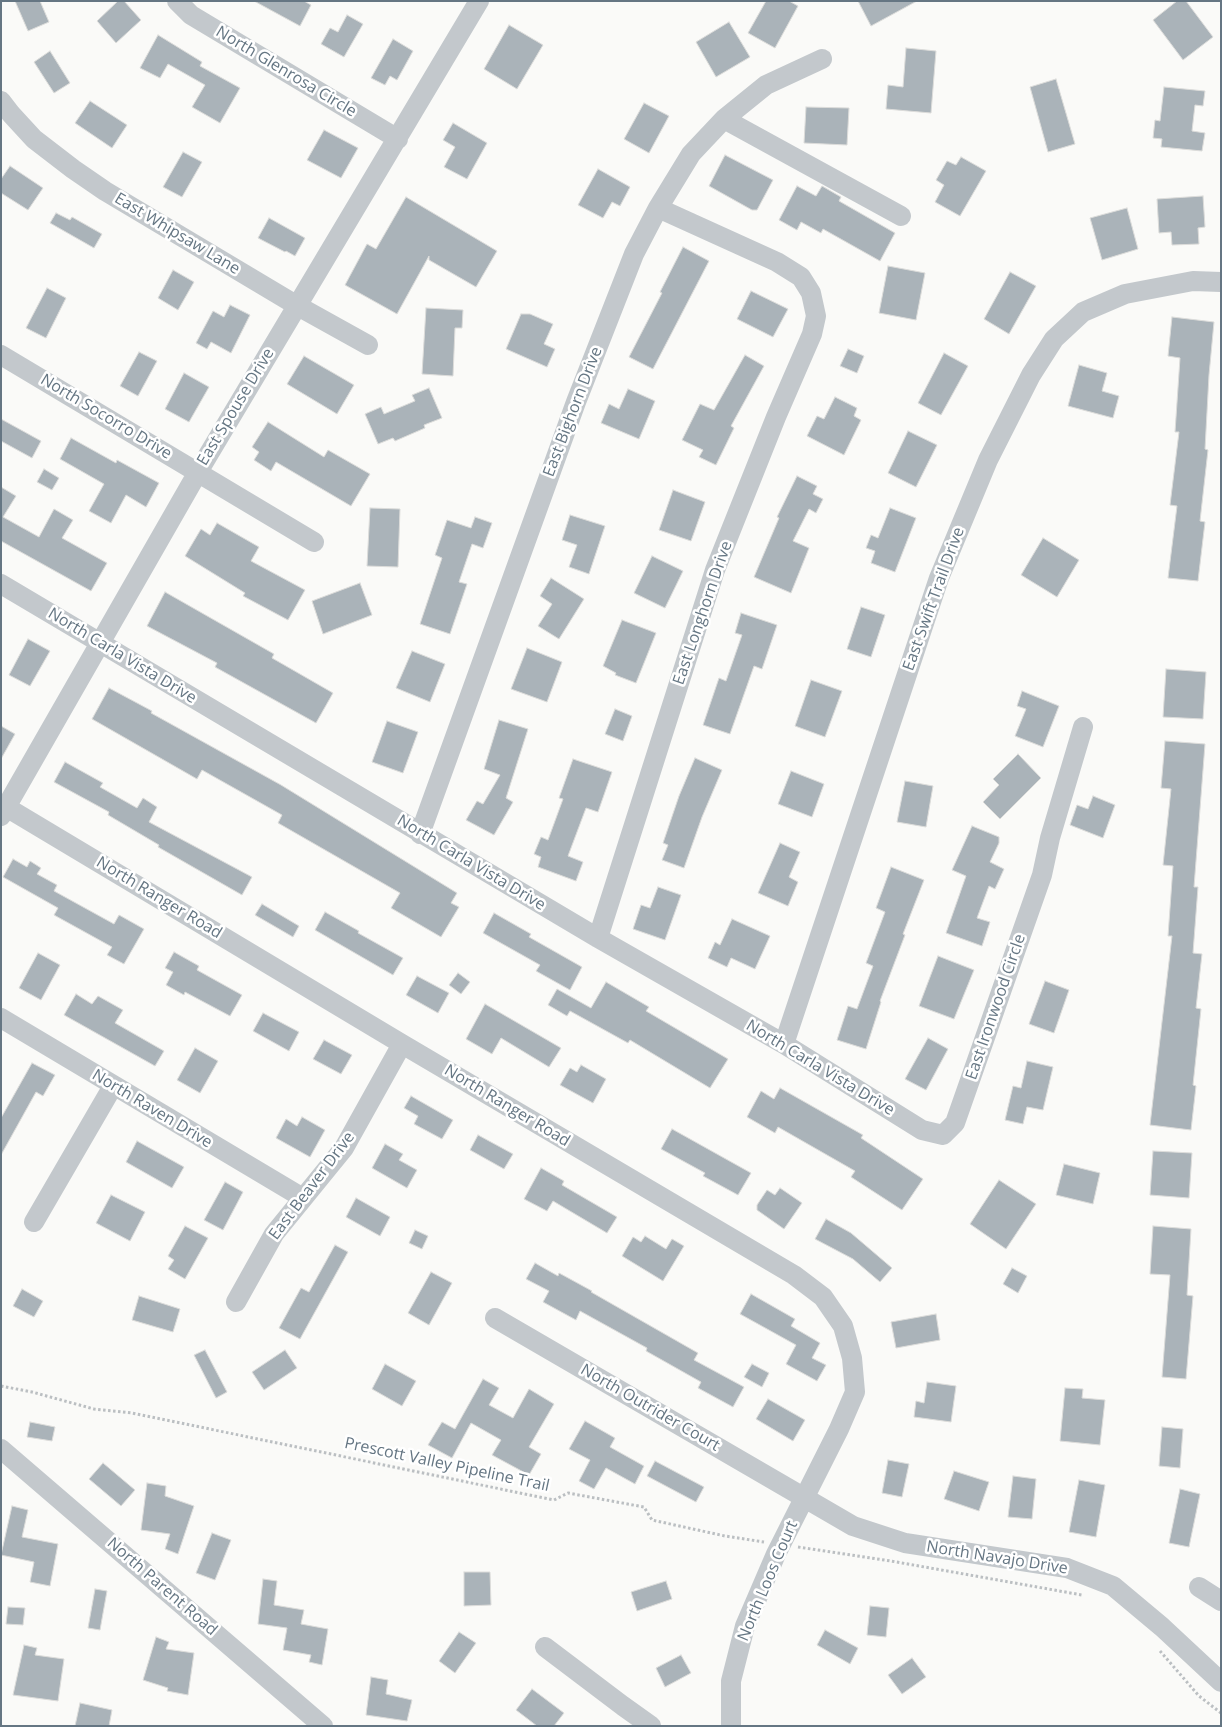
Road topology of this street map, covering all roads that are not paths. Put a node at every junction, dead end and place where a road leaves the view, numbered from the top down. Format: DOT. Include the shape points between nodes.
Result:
graph roads {
  1 [pos="177,1"];
  2 [pos="479,1"];
  3 [pos="822,59"];
  4 [pos="1,101"];
  5 [pos="724,119"];
  6 [pos="398,139"];
  7 [pos="658,208"];
  8 [pos="902,216"];
  9 [pos="1221,282"];
  10 [pos="296,305"];
  11 [pos="368,345"];
  12 [pos="1,355"];
  13 [pos="198,472"];
  14 [pos="314,542"];
  15 [pos="1,584"];
  16 [pos="100,642"];
  17 [pos="1083,727"];
  18 [pos="3,809"];
  19 [pos="420,834"];
  20 [pos="598,938"];
  21 [pos="1,1018"];
  22 [pos="402,1044"];
  23 [pos="784,1044"];
  24 [pos="113,1086"];
  25 [pos="943,1135"];
  26 [pos="303,1198"];
  27 [pos="34,1222"];
  28 [pos="236,1302"];
  29 [pos="495,1318"];
  30 [pos="1,1449"];
  31 [pos="804,1497"];
  32 [pos="1199,1587"];
  33 [pos="1221,1601"];
  34 [pos="545,1647"];
  35 [pos="1221,1682"];
  36 [pos="323,1726"];
  37 [pos="652,1726"];
  38 [pos="731,1726"];
  1 -- 6 [label="street, North Glenrosa Circle" via="198,19"];
  2 -- 6 [label="street, East Spouse Drive"];
  3 -- 5 [label="street, East Bighorn Drive" via="766,85"];
  4 -- 10 [label="street, East Whipsaw Lane" via="34,139 72,169"];
  5 -- 7 [label="street, East Bighorn Drive" via="691,154"];
  5 -- 8 [label="street"];
  6 -- 10 [label="street, East Spouse Drive"];
  7 -- 19 [label="street, East Bighorn Drive" via="634,254 576,402"];
  7 -- 20 [label="street, East Longhorn Drive" via="777,262 801,278 812,293 816,316 812,334 715,570"];
  9 -- 23 [label="street, East Swift Trail Drive" via="1193,281 1125,294 1084,312 1054,339 1031,375 988,460 939,578"];
  10 -- 11 [label="street, East Whipsaw Lane"];
  10 -- 13 [label="street, East Spouse Drive"];
  12 -- 13 [label="street, North Socorro Drive"];
  13 -- 14 [label="street, North Socorro Drive"];
  13 -- 16 [label="street, East Spouse Drive"];
  15 -- 16 [label="street, North Carla Vista Drive"];
  16 -- 18 [label="street, East Spouse Drive"];
  16 -- 19 [label="street, North Carla Vista Drive"];
  17 -- 25 [label="street, East Ironwood Circle" via="1042,875 955,1123"];
  18 -- 22 [label="street, North Ranger Road"];
  19 -- 20 [label="street, North Carla Vista Drive"];
  20 -- 23 [label="street, North Carla Vista Drive"];
  21 -- 24 [label="street, North Raven Drive"];
  22 -- 26 [label="street, East Beaver Drive" via="344,1148"];
  22 -- 31 [label="street, North Ranger Road" via="794,1275 823,1297 843,1326 852,1358 855,1392"];
  23 -- 25 [label="street, North Carla Vista Drive" via="922,1130"];
  24 -- 26 [label="street, North Raven Drive"];
  24 -- 27 [label="street"];
  26 -- 28 [label="street, East Beaver Drive" via="274,1234"];
  29 -- 31 [label="street, North Outrider Court"];
  30 -- 36 [label="street, North Parent Road"];
  31 -- 35 [label="street, North Navajo Drive" via="853,1526 905,1543 1067,1568 1113,1586"];
  31 -- 38 [label="street, North Loos Court" via="780,1544 743,1636 731,1680"];
  32 -- 33 [label="street"];
  34 -- 37 [label="street"];
}
